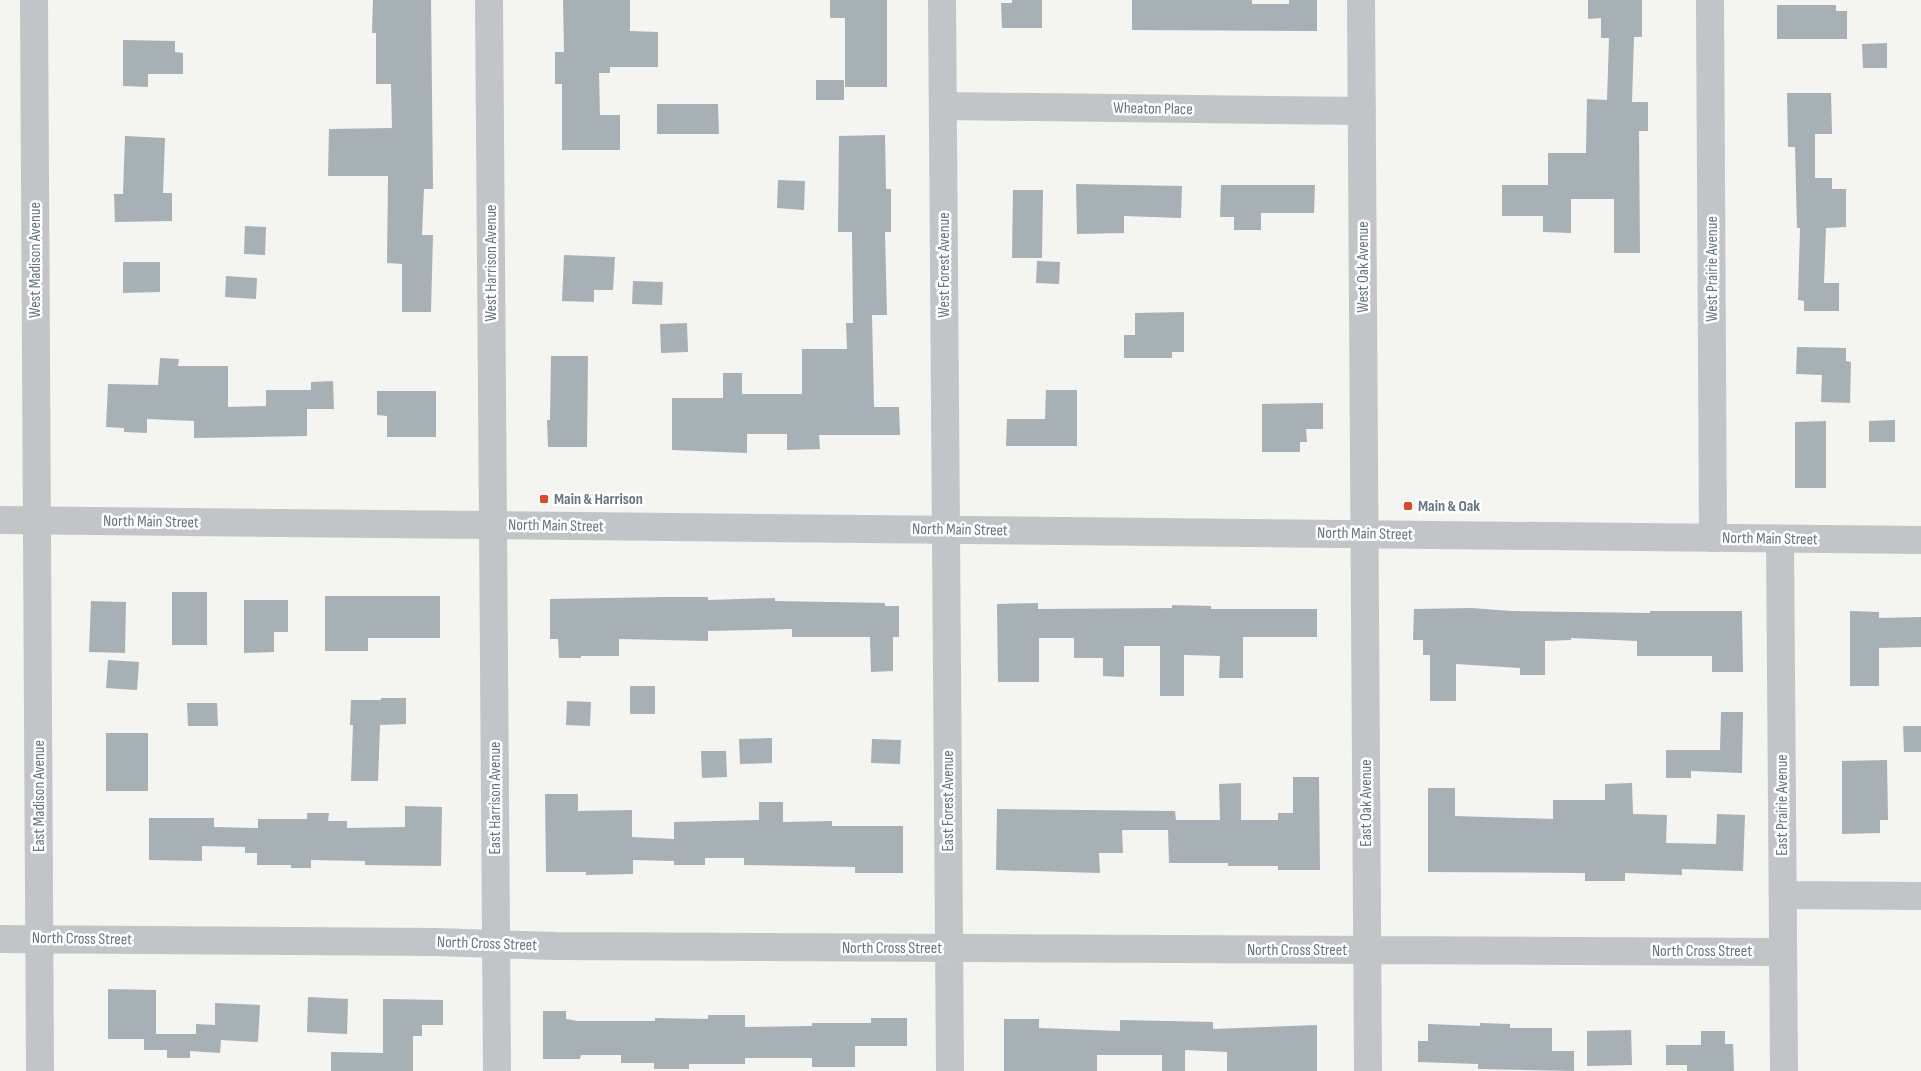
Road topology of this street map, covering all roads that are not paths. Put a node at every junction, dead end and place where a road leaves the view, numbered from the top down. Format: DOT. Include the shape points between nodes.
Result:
graph roads {
  1 [pos="34,0"];
  2 [pos="489,0"];
  3 [pos="942,0"];
  4 [pos="1361,0"];
  5 [pos="1710,0"];
  6 [pos="943,106"];
  7 [pos="1362,111"];
  8 [pos="0,520"];
  9 [pos="37,521"];
  10 [pos="493,526"];
  11 [pos="946,530"];
  12 [pos="1365,534"];
  13 [pos="1713,538"];
  14 [pos="1780,539"];
  15 [pos="1921,540"];
  16 [pos="1783,895"];
  17 [pos="1921,896"];
  18 [pos="0,939"];
  19 [pos="39,939"];
  20 [pos="496,944"];
  21 [pos="949,948"];
  22 [pos="1367,950"];
  23 [pos="1783,952"];
  24 [pos="40,1071"];
  25 [pos="497,1071"];
  26 [pos="950,1071"];
  27 [pos="1368,1071"];
  28 [pos="1784,1071"];
  1 -- 9 [label="street, West Madison Avenue"];
  2 -- 10 [label="street, West Harrison Avenue"];
  3 -- 6 [label="street, West Forest Avenue"];
  4 -- 7 [label="street, West Oak Avenue"];
  5 -- 13 [label="street, West Prairie Avenue"];
  6 -- 7 [label="street, Wheaton Place"];
  6 -- 11 [label="street, West Forest Avenue"];
  7 -- 12 [label="street, West Oak Avenue"];
  8 -- 9 [label="street, North Main Street"];
  9 -- 10 [label="street, North Main Street"];
  9 -- 19 [label="street, East Madison Avenue"];
  10 -- 11 [label="street, North Main Street"];
  10 -- 20 [label="street, East Harrison Avenue"];
  11 -- 12 [label="street, North Main Street"];
  11 -- 21 [label="street, East Forest Avenue"];
  12 -- 13 [label="street, North Main Street"];
  12 -- 22 [label="street, East Oak Avenue"];
  13 -- 14 [label="street, North Main Street"];
  14 -- 15 [label="street, North Main Street"];
  14 -- 16 [label="street, East Prairie Avenue"];
  16 -- 17 [label="street"];
  16 -- 23 [label="street, East Prairie Avenue"];
  18 -- 19 [label="street, North Cross Street"];
  19 -- 20 [label="street, North Cross Street"];
  19 -- 24 [label="street, East Madison Avenue"];
  20 -- 21 [label="street, North Cross Street"];
  20 -- 25 [label="street, East Harrison Avenue"];
  21 -- 22 [label="street, North Cross Street"];
  21 -- 26 [label="street, East Forest Avenue"];
  22 -- 23 [label="street, North Cross Street"];
  22 -- 27 [label="street, East Oak Avenue"];
  23 -- 28 [label="street, East Prairie Avenue"];
}
